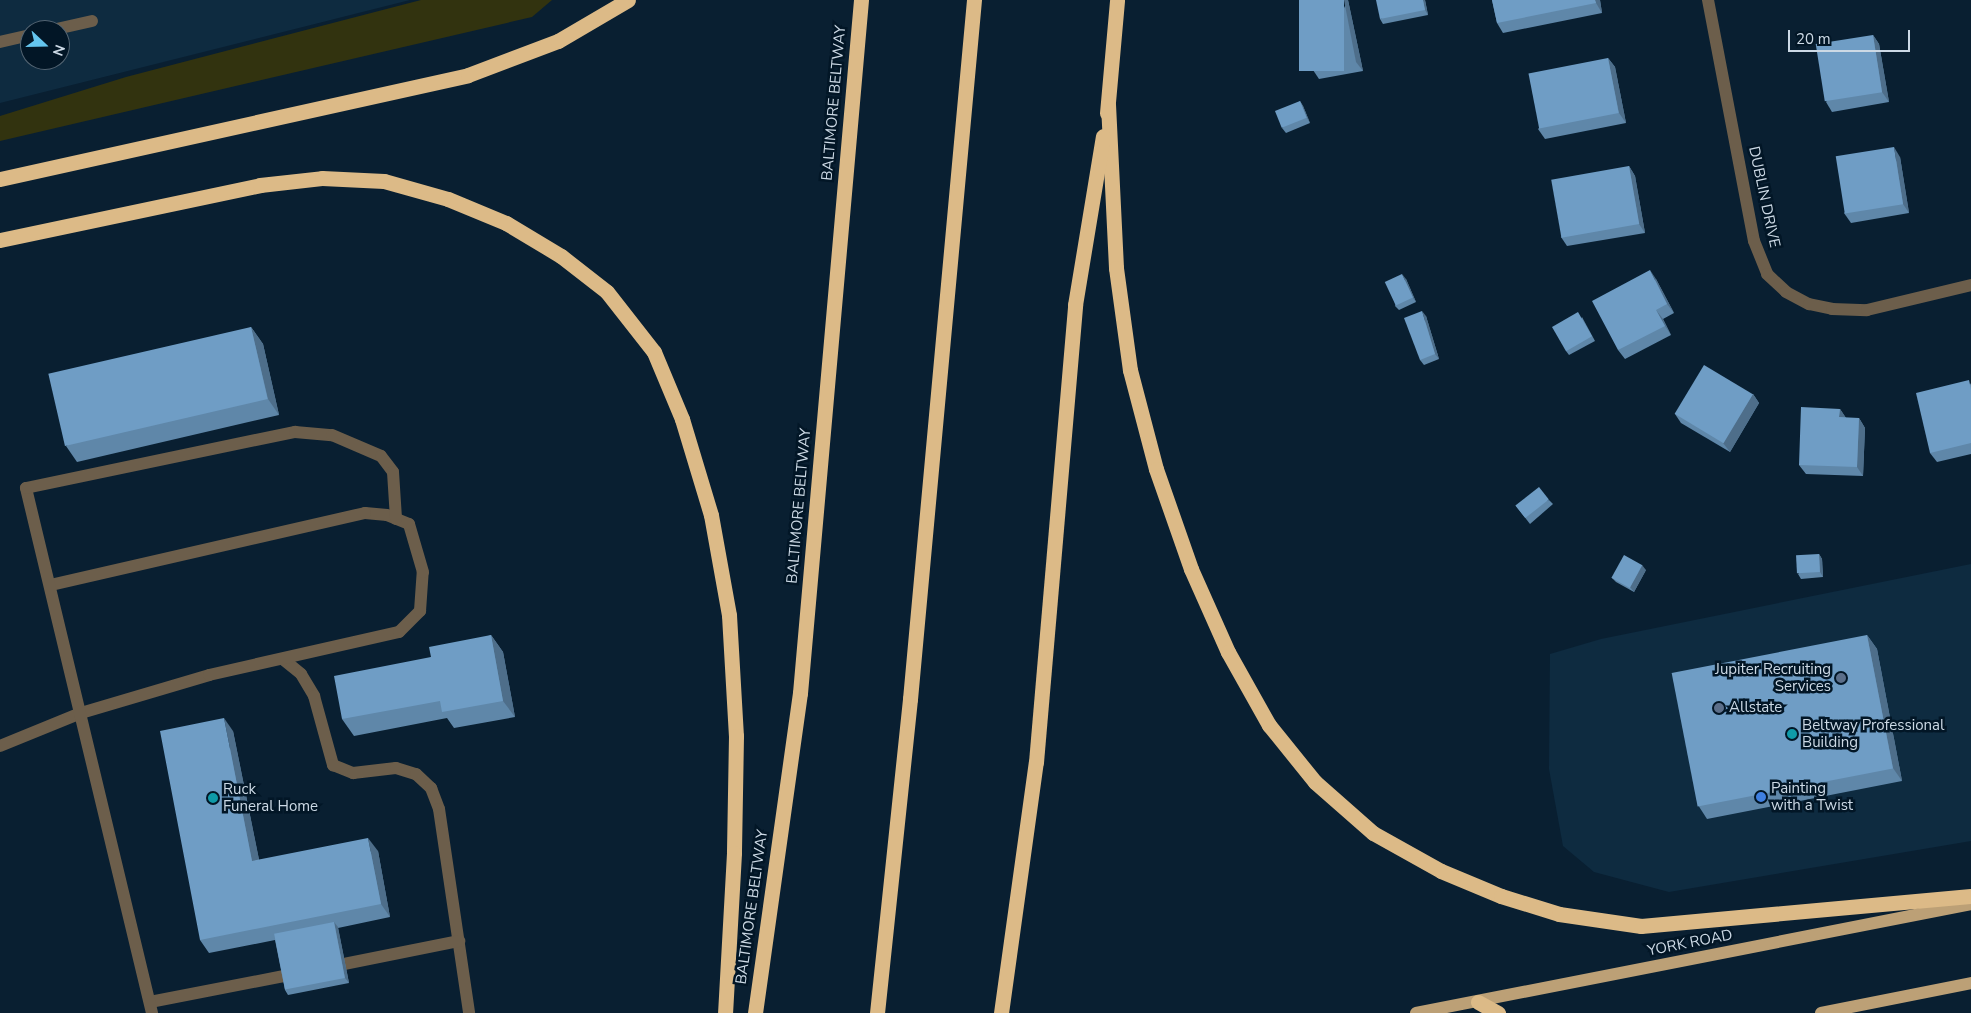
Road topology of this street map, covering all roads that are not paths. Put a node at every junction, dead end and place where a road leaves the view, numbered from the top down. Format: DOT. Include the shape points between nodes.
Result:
graph roads {
  1 [pos="628,0"];
  2 [pos="860,0"];
  3 [pos="974,0"];
  4 [pos="1118,0"];
  5 [pos="1708,0"];
  6 [pos="92,21"];
  7 [pos="70,26"];
  8 [pos="20,37"];
  9 [pos="0,42"];
  10 [pos="1108,104"];
  11 [pos="0,179"];
  12 [pos="0,240"];
  13 [pos="1971,285"];
  14 [pos="396,519"];
  15 [pos="50,585"];
  16 [pos="284,660"];
  17 [pos="81,713"];
  18 [pos="0,746"];
  19 [pos="1971,896"];
  20 [pos="1971,904"];
  21 [pos="459,941"];
  22 [pos="1971,983"];
  23 [pos="1478,1002"];
  24 [pos="151,1008"];
  25 [pos="469,1013"];
  26 [pos="725,1013"];
  27 [pos="755,1013"];
  28 [pos="877,1013"];
  29 [pos="1001,1013"];
  30 [pos="1416,1013"];
  31 [pos="1498,1013"];
  32 [pos="1821,1013"];
  1 -- 11 [label="highway" via="558,42 468,75"];
  2 -- 27 [label="highway, BALTIMORE BELTWAY" via="800,693"];
  3 -- 28 [label="highway" via="908,719"];
  4 -- 10 [label="highway"];
  5 -- 13 [label="street, DUBLIN DRIVE" via="1754,241 1767,274 1786,292 1832,309 1867,310"];
  6 -- 7 [label="street"];
  8 -- 9 [label="street"];
  10 -- 19 [label="highway" via="1116,268 1130,370 1156,469 1191,569 1228,652 1269,725 1315,782 1374,833 1441,871 1501,896 1559,914 1641,926"];
  10 -- 29 [label="highway" via="1076,305 1036,762"];
  12 -- 26 [label="highway" via="260,185 322,178 384,181 448,199 506,223 561,256 607,292 654,352 682,419 711,515 729,615 735,785"];
  14 -- 15 [label="street" via="365,512"];
  14 -- 15 [label="street" via="393,472 385,461 359,444 332,435 294,432 26,488"];
  14 -- 16 [label="street" via="409,524 423,572 420,611 398,632"];
  15 -- 17 [label="street"];
  16 -- 17 [label="street" via="208,675"];
  16 -- 21 [label="street" via="301,674 314,696 333,765 353,773 396,768 416,774 432,788 439,809"];
  17 -- 18 [label="street"];
  17 -- 24 [label="street"];
  20 -- 23 [label="main road, YORK ROAD"];
  21 -- 24 [label="street"];
  21 -- 25 [label="street"];
  22 -- 32 [label="main road"];
  23 -- 30 [label="main road, YORK ROAD"];
  23 -- 31 [label="highway"];
}
